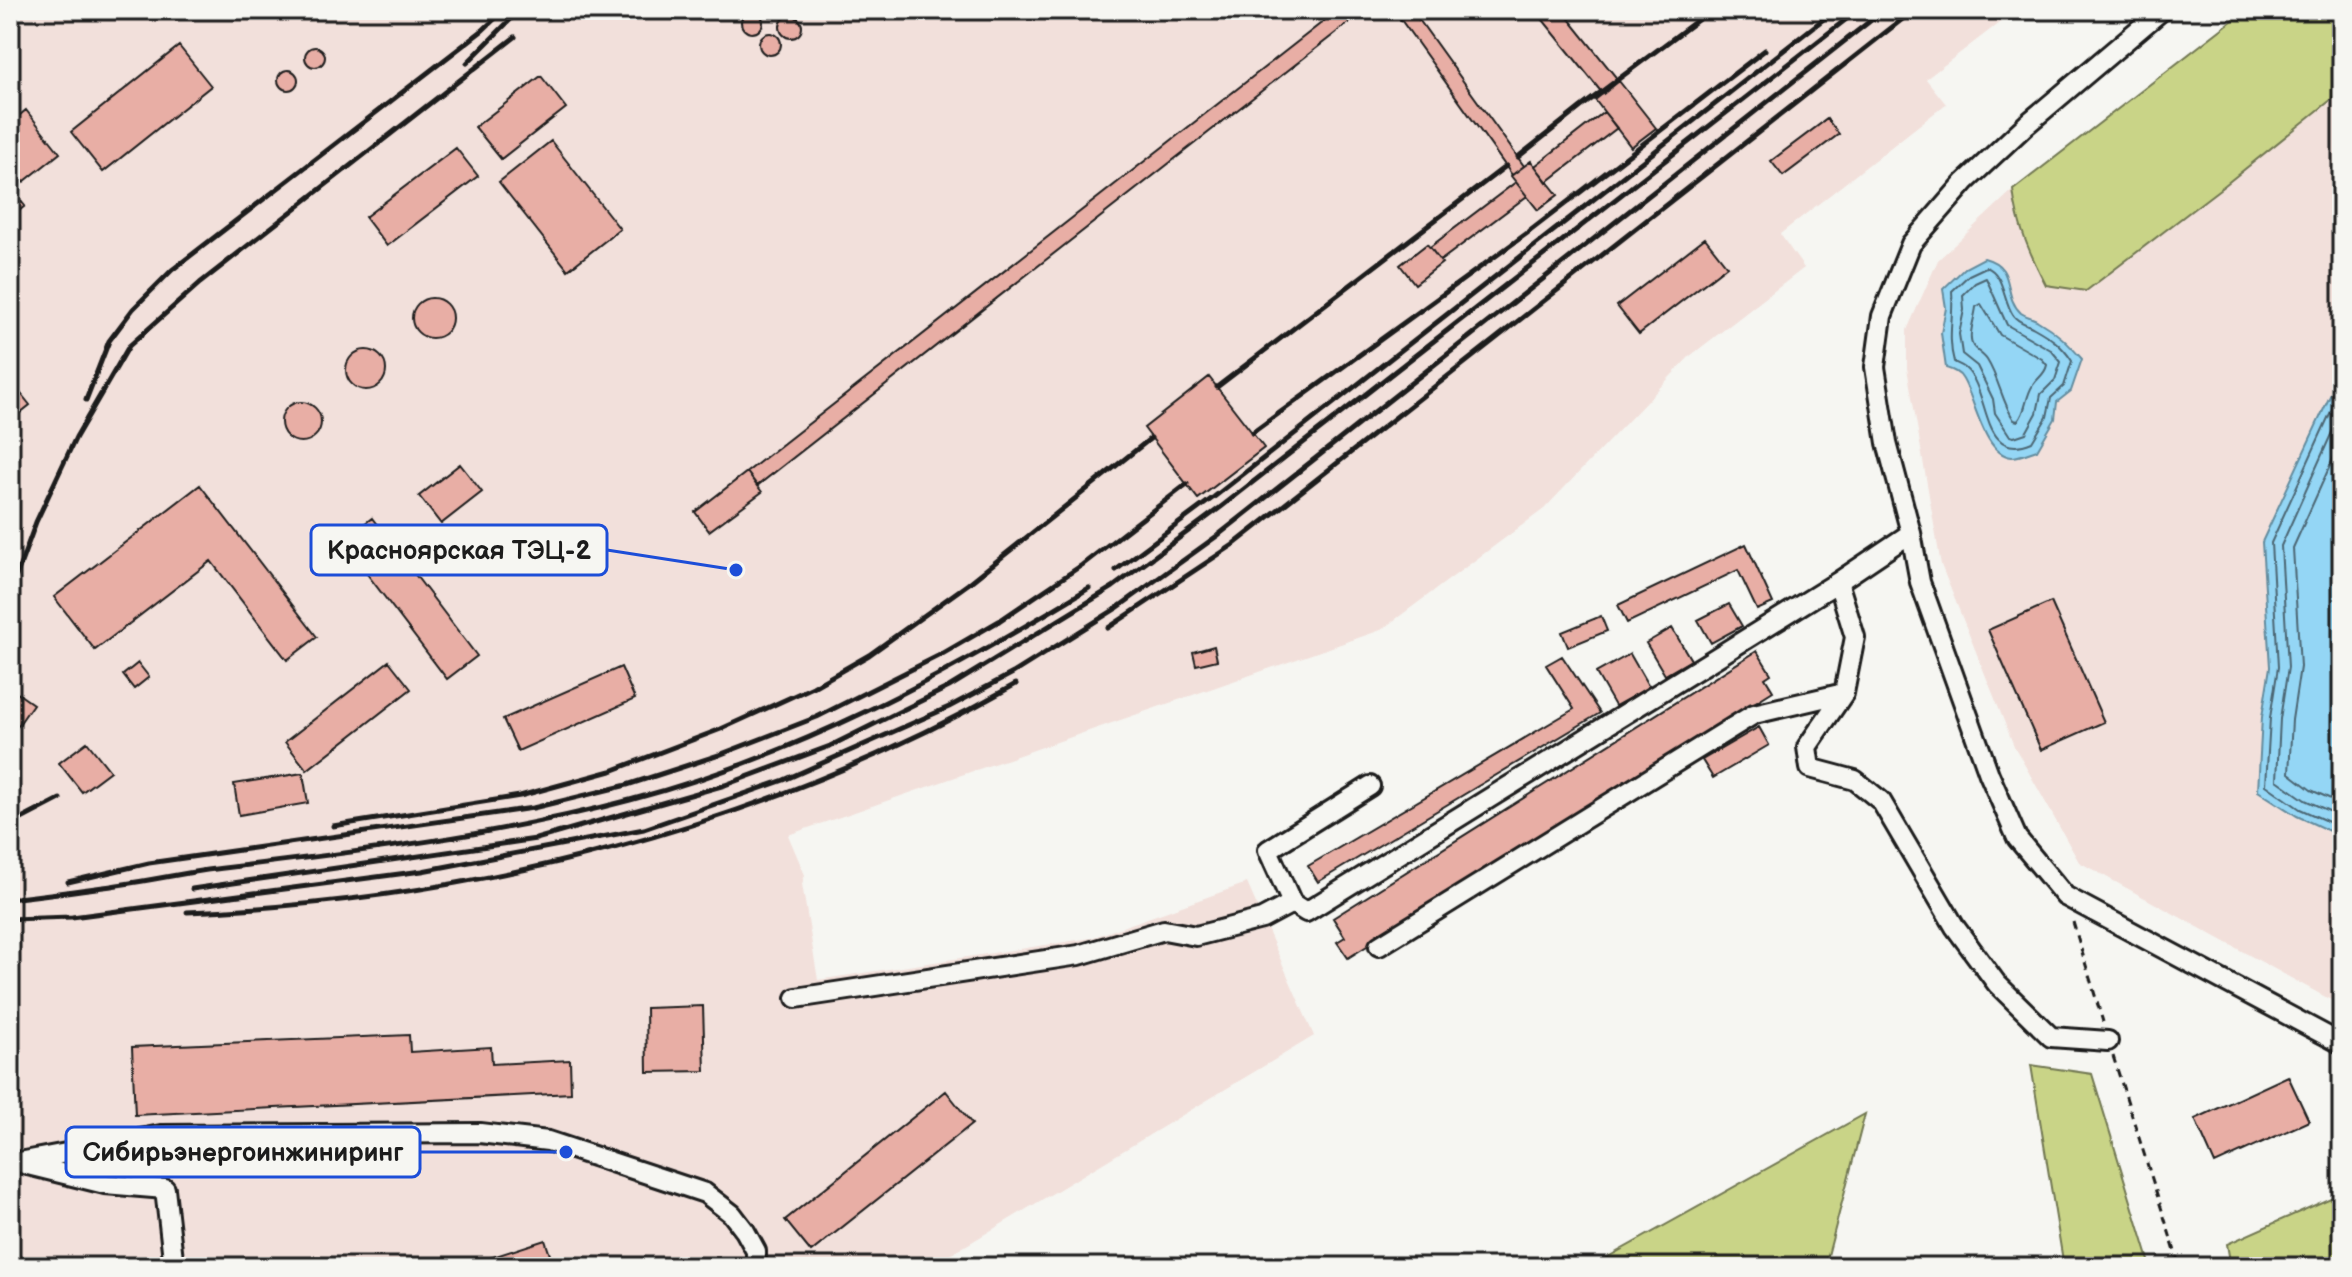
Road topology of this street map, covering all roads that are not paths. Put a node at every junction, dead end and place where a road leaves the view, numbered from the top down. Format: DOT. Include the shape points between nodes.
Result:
graph roads {
  1 [pos="2162,10"];
  2 [pos="1911,533"];
  3 [pos="1838,582"];
  4 [pos="1844,693"];
  5 [pos="1370,786"];
  6 [pos="1292,903"];
  7 [pos="1379,946"];
  8 [pos="796,998"];
  9 [pos="2108,1041"];
  10 [pos="2342,1044"];
  11 [pos="14,1164"];
  12 [pos="174,1267"];
  13 [pos="756,1267"];
  1 -- 2 [label="street" via="2006,143 1911,244 1882,316 1875,367 1887,443"];
  2 -- 3 [label="street"];
  2 -- 10 [label="street" via="1920,582 1989,774 2017,838 2065,896"];
  3 -- 4 [label="street" via="1855,637"];
  3 -- 6 [label="street" via="1306,912"];
  4 -- 7 [label="street" via="1754,714"];
  4 -- 9 [label="street" via="1807,747 1810,768 1855,780 1881,801 1955,927 1997,984 2051,1037"];
  5 -- 6 [label="street" via="1268,850"];
  6 -- 8 [label="street" via="1262,919 1196,936 1164,930 1079,955"];
  11 -- 12 [label="street" via="105,1184 165,1189"];
  11 -- 13 [label="street" via="161,1135 480,1133 548,1141 705,1193 745,1231 756,1251"];
}
